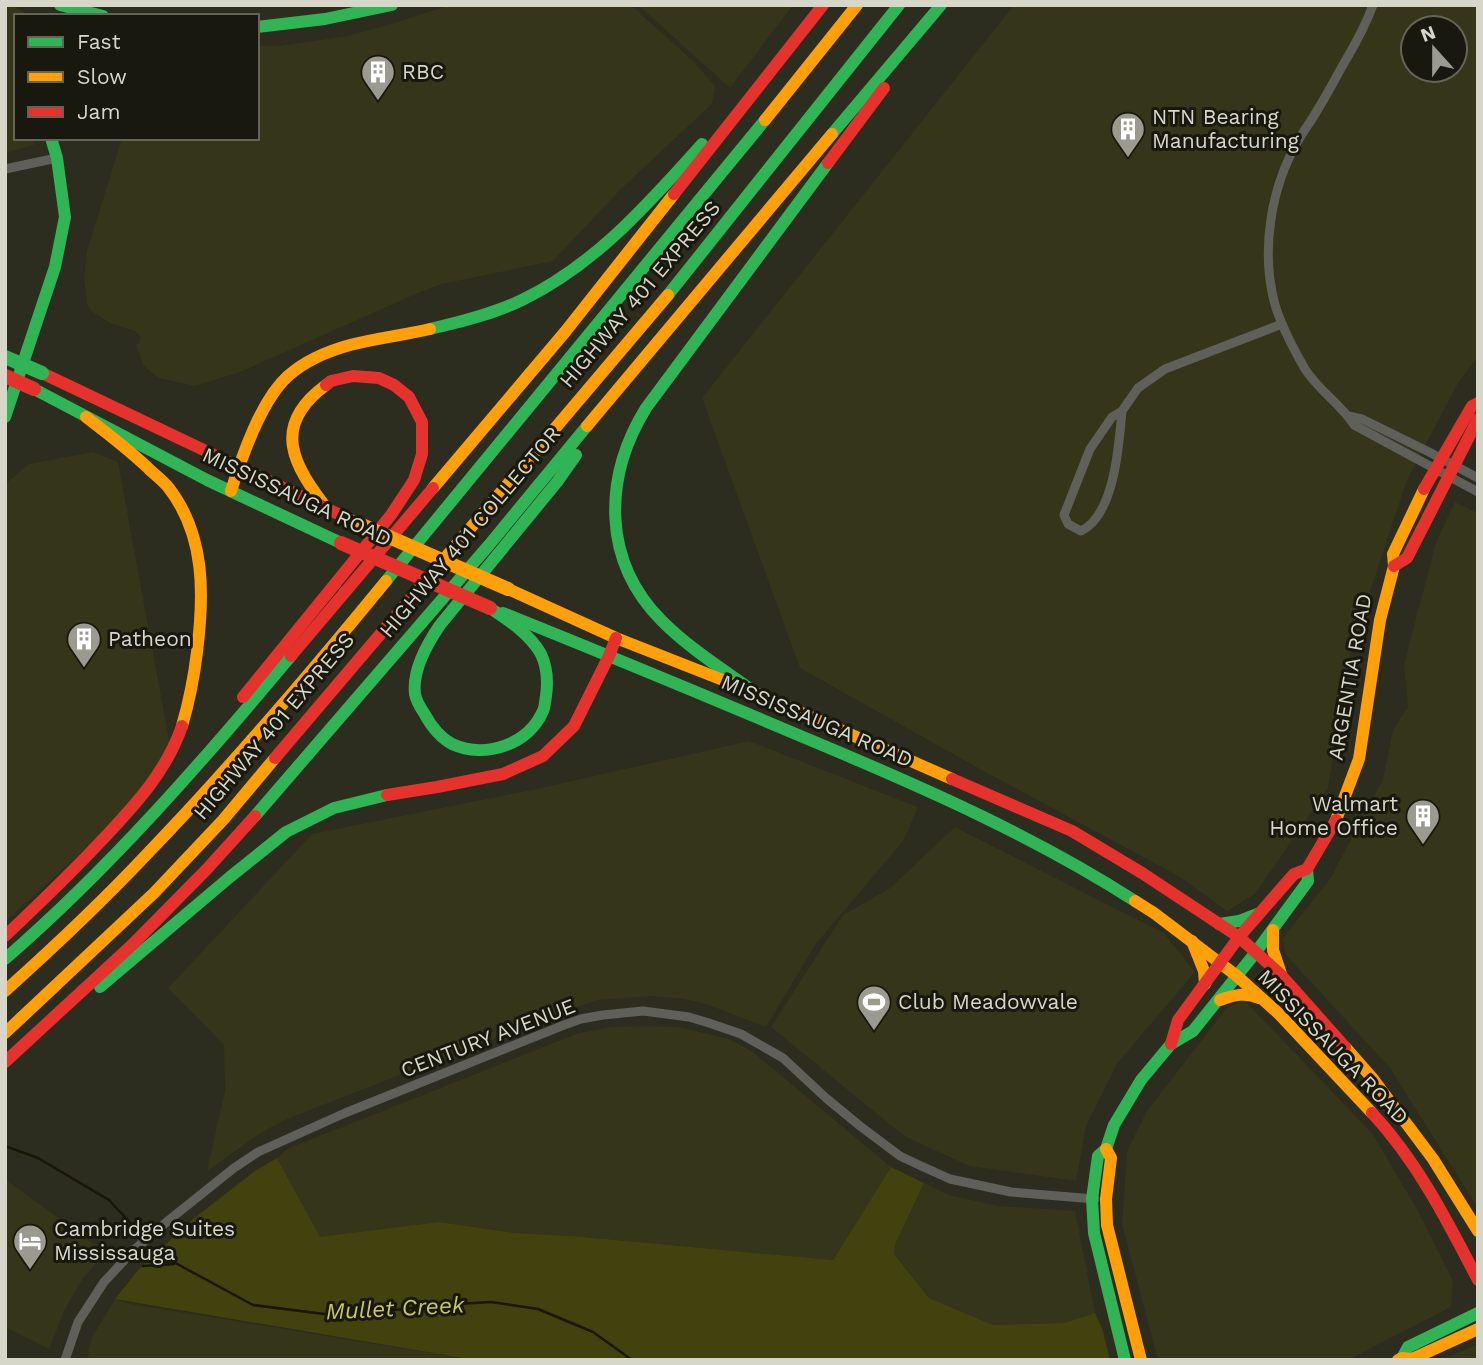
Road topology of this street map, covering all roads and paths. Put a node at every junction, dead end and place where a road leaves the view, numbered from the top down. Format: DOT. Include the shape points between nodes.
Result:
graph roads {
  1 [pos="58,5"];
  2 [pos="392,5"];
  3 [pos="823,5"];
  4 [pos="857,5"];
  5 [pos="899,5"];
  6 [pos="908,5"];
  7 [pos="941,5"];
  8 [pos="950,5"];
  9 [pos="1373,5"];
  10 [pos="95,14"];
  11 [pos="807,25"];
  12 [pos="259,27"];
  13 [pos="823,103"];
  14 [pos="52,140"];
  15 [pos="57,158"];
  16 [pos="5,169"];
  17 [pos="1282,324"];
  18 [pos="658,340"];
  19 [pos="5,357"];
  20 [pos="5,376"];
  21 [pos="1478,403"];
  22 [pos="1122,411"];
  23 [pos="5,417"];
  24 [pos="86,417"];
  25 [pos="1478,419"];
  26 [pos="238,467"];
  27 [pos="1444,467"];
  28 [pos="1478,478"];
  29 [pos="231,491"];
  30 [pos="1478,492"];
  31 [pos="328,510"];
  32 [pos="490,608"];
  33 [pos="616,638"];
  34 [pos="609,656"];
  35 [pos="756,693"];
  36 [pos="146,821"];
  37 [pos="1307,869"];
  38 [pos="1257,914"];
  39 [pos="1220,923"];
  40 [pos="1273,930"];
  41 [pos="5,936"];
  42 [pos="1239,937"];
  43 [pos="1192,941"];
  44 [pos="1256,952"];
  45 [pos="5,960"];
  46 [pos="1220,963"];
  47 [pos="1281,975"];
  48 [pos="1237,976"];
  49 [pos="1205,984"];
  50 [pos="5,991"];
  51 [pos="1261,998"];
  52 [pos="1216,1001"];
  53 [pos="5,1033"];
  54 [pos="1171,1044"];
  55 [pos="10,1058"];
  56 [pos="1099,1199"];
  57 [pos="1478,1231"];
  58 [pos="1478,1280"];
  59 [pos="1478,1313"];
  60 [pos="1478,1329"];
  61 [pos="1478,1338"];
  62 [pos="1443,1346"];
  63 [pos="1399,1359"];
  64 [pos="65,1360"];
  65 [pos="1125,1360"];
  66 [pos="1141,1360"];
  1 -- 10 [label="main road"];
  2 -- 12 [label="main road"];
  3 -- 11 [label="main road"];
  4 -- 50 [label="main road, HIGHWAY 401 EXPRESS" via="756,133 233,761 75,928"];
  5 -- 13 [label="main road, HIGHWAY 401 EXPRESS"];
  6 -- 13 [label="main road"];
  7 -- 18 [label="main road, HIGHWAY 401 COLLECTOR"];
  8 -- 35 [label="main road" via="659,390 621,461 614,511 616,535 636,589 674,634"];
  9 -- 17 [label="street" via="1278,184 1268,260"];
  11 -- 26 [label="main road" via="664,187 575,268 496,312 351,344 315,357 286,378 268,403"];
  11 -- 36 [label="main road" via="565,332"];
  13 -- 53 [label="main road, HIGHWAY 401 EXPRESS" via="694,264 223,820 154,893"];
  14 -- 15 [label="main road"];
  15 -- 16 [label="street"];
  15 -- 23 [label="main road" via="65,217 55,267"];
  17 -- 22 [label="street" via="1166,369 1138,388"];
  17 -- 27 [label="street" via="1306,371 1354,425"];
  18 -- 32 [label="main road" via="557,482 431,638 418,665 415,695 425,719 441,737 467,750 497,750 521,739 539,720 547,695 547,672 540,652 522,630"];
  18 -- 55 [label="main road, HIGHWAY 401 COLLECTOR" via="264,806 132,945"];
  19 -- 26 [label="main road, MISSISSAUGA ROAD, bridge"];
  20 -- 24 [label="main road, MISSISSAUGA ROAD, bridge"];
  21 -- 27 [label="main road, ARGENTIA ROAD" via="1472,406"];
  22 -- 22 [label="street" via="1112,417 1090,449 1064,515 1068,524 1081,531 1100,513 1116,468"];
  24 -- 29 [label="main road, MISSISSAUGA ROAD"];
  24 -- 41 [label="main road" via="139,458 168,488 196,544 203,612 190,696 169,758 146,790 95,849"];
  25 -- 27 [label="main road, ARGENTIA ROAD"];
  26 -- 29 [label="main road"];
  26 -- 31 [label="main road, MISSISSAUGA ROAD"];
  27 -- 28 [label="street"];
  27 -- 30 [label="street"];
  27 -- 37 [label="main road, ARGENTIA ROAD" via="1393,554 1359,760 1337,818"];
  29 -- 32 [label="main road, MISSISSAUGA ROAD, bridge"];
  31 -- 33 [label="main road, MISSISSAUGA ROAD, bridge"];
  31 -- 36 [label="main road" via="297,464 292,442 296,418 311,396 331,381 353,376 379,378 409,397 422,422 422,454 414,480 391,515"];
  32 -- 34 [label="main road, MISSISSAUGA ROAD"];
  33 -- 34 [label="main road"];
  33 -- 35 [label="main road, MISSISSAUGA ROAD"];
  34 -- 43 [label="main road, MISSISSAUGA ROAD" via="993,822 1092,873"];
  34 -- 55 [label="main road" via="574,726 543,756 503,774 334,808 286,832"];
  35 -- 39 [label="main road, MISSISSAUGA ROAD" via="1072,831"];
  36 -- 45 [label="main road"];
  37 -- 38 [label="main road, ARGENTIA ROAD" via="1294,874"];
  37 -- 40 [label="main road, ARGENTIA ROAD" via="1308,881"];
  38 -- 39 [label="main road"];
  38 -- 42 [label="main road, ARGENTIA ROAD"];
  39 -- 42 [label="main road, MISSISSAUGA ROAD"];
  40 -- 44 [label="main road, ARGENTIA ROAD"];
  40 -- 47 [label="main road" via="1273,950"];
  42 -- 44 [label="main road, MISSISSAUGA ROAD"];
  42 -- 46 [label="main road, ARGENTIA ROAD"];
  43 -- 46 [label="main road, MISSISSAUGA ROAD"];
  43 -- 49 [label="main road"];
  44 -- 47 [label="main road, MISSISSAUGA ROAD"];
  44 -- 48 [label="main road, ARGENTIA ROAD"];
  46 -- 48 [label="main road, MISSISSAUGA ROAD"];
  46 -- 49 [label="main road, ARGENTIA ROAD"];
  47 -- 57 [label="main road, MISSISSAUGA ROAD" via="1404,1118"];
  48 -- 51 [label="main road, MISSISSAUGA ROAD"];
  48 -- 52 [label="main road, ARGENTIA ROAD"];
  49 -- 54 [label="main road, ARGENTIA ROAD" via="1178,1020"];
  51 -- 52 [label="main road" via="1248,993"];
  51 -- 58 [label="main road, MISSISSAUGA ROAD" via="1397,1144"];
  52 -- 54 [label="main road, ARGENTIA ROAD" via="1193,1031"];
  54 -- 56 [label="main road, ARGENTIA ROAD" via="1126,1103 1107,1149 1098,1156"];
  56 -- 64 [label="street, CENTURY AVENUE" via="1011,1192 950,1179 900,1156 783,1058 741,1034 664,1013 603,1015 564,1025 258,1152 169,1220 112,1273 78,1322"];
  56 -- 65 [label="main road, ARGENTIA ROAD" via="1094,1234"];
  56 -- 66 [label="main road, ARGENTIA ROAD"];
  59 -- 63 [label="main road" via="1408,1347"];
  60 -- 62 [label="main road"];
  61 -- 62 [label="main road"];
  62 -- 63 [label="main road" via="1412,1359"];
}
